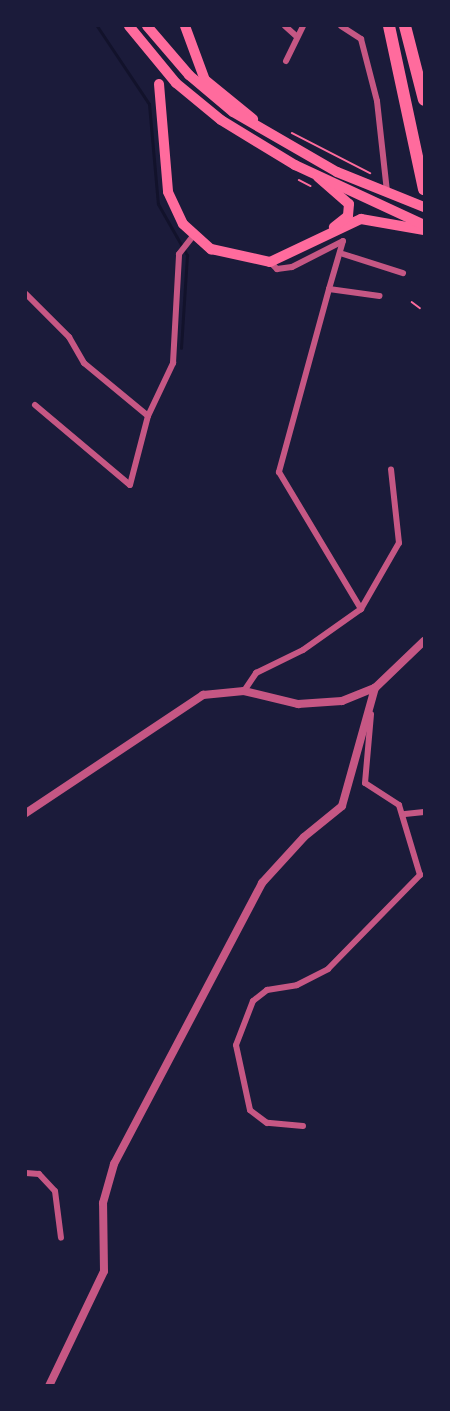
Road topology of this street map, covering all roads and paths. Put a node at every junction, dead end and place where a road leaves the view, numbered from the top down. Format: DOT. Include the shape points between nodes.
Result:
graph roads {
  1 [pos="129,26"];
  2 [pos="147,26"];
  3 [pos="185,26"];
  4 [pos="285,26"];
  5 [pos="303,26"];
  6 [pos="342,26"];
  7 [pos="389,26"];
  8 [pos="405,26"];
  9 [pos="296,36"];
  10 [pos="286,61"];
  11 [pos="159,84"];
  12 [pos="424,100"];
  13 [pos="285,134"];
  14 [pos="293,148"];
  15 [pos="318,177"];
  16 [pos="379,179"];
  17 [pos="424,189"];
  18 [pos="387,192"];
  19 [pos="424,207"];
  20 [pos="424,225"];
  21 [pos="424,230"];
  22 [pos="324,238"];
  23 [pos="190,240"];
  24 [pos="343,254"];
  25 [pos="270,262"];
  26 [pos="403,273"];
  27 [pos="329,289"];
  28 [pos="26,294"];
  29 [pos="380,296"];
  30 [pos="412,302"];
  31 [pos="420,308"];
  32 [pos="35,405"];
  33 [pos="148,416"];
  34 [pos="392,469"];
  35 [pos="361,609"];
  36 [pos="424,641"];
  37 [pos="375,688"];
  38 [pos="244,691"];
  39 [pos="371,714"];
  40 [pos="424,812"];
  41 [pos="26,813"];
  42 [pos="405,814"];
  43 [pos="303,1126"];
  44 [pos="26,1173"];
  45 [pos="61,1238"];
  46 [pos="49,1386"];
  1 -- 15 [label="main road" via="196,102"];
  2 -- 14 [label="main road" via="207,91"];
  3 -- 14 [label="main road" via="205,80"];
  4 -- 9 [label="street"];
  5 -- 9 [label="street"];
  6 -- 18 [label="street" via="361,39 377,101"];
  7 -- 17 [label="highway"];
  8 -- 12 [label="highway"];
  9 -- 10 [label="street"];
  11 -- 23 [label="main road" via="168,192"];
  13 -- 16 [label="path" via="347,157"];
  14 -- 18 [label="main road"];
  15 -- 20 [label="main road"];
  15 -- 22 [label="main road" via="349,204 348,216"];
  18 -- 19 [label="main road"];
  21 -- 22 [label="main road" via="373,218"];
  22 -- 25 [label="main road"];
  23 -- 25 [label="main road" via="225,255"];
  23 -- 33 [label="street" via="179,254 173,363"];
  24 -- 25 [label="street" via="343,241 292,267 277,269"];
  24 -- 26 [label="street"];
  24 -- 27 [label="street"];
  27 -- 29 [label="street"];
  27 -- 35 [label="street" via="279,472"];
  28 -- 33 [label="street" via="69,337 84,363"];
  30 -- 31 [label="path"];
  32 -- 33 [label="street" via="130,485"];
  34 -- 35 [label="street" via="399,543"];
  35 -- 38 [label="street" via="303,650 256,673"];
  36 -- 37 [label="street"];
  37 -- 38 [label="street" via="342,701 298,704"];
  37 -- 39 [label="street"];
  38 -- 41 [label="street" via="203,695 181,706"];
  39 -- 42 [label="street" via="365,783"];
  39 -- 46 [label="street" via="342,806 304,837 262,884 114,1164 103,1203 104,1271"];
  40 -- 42 [label="street"];
  42 -- 43 [label="street" via="420,875 328,969 297,985 267,990 253,1001 236,1045 250,1110 267,1123"];
  44 -- 45 [label="street" via="39,1174 56,1191"];
}
